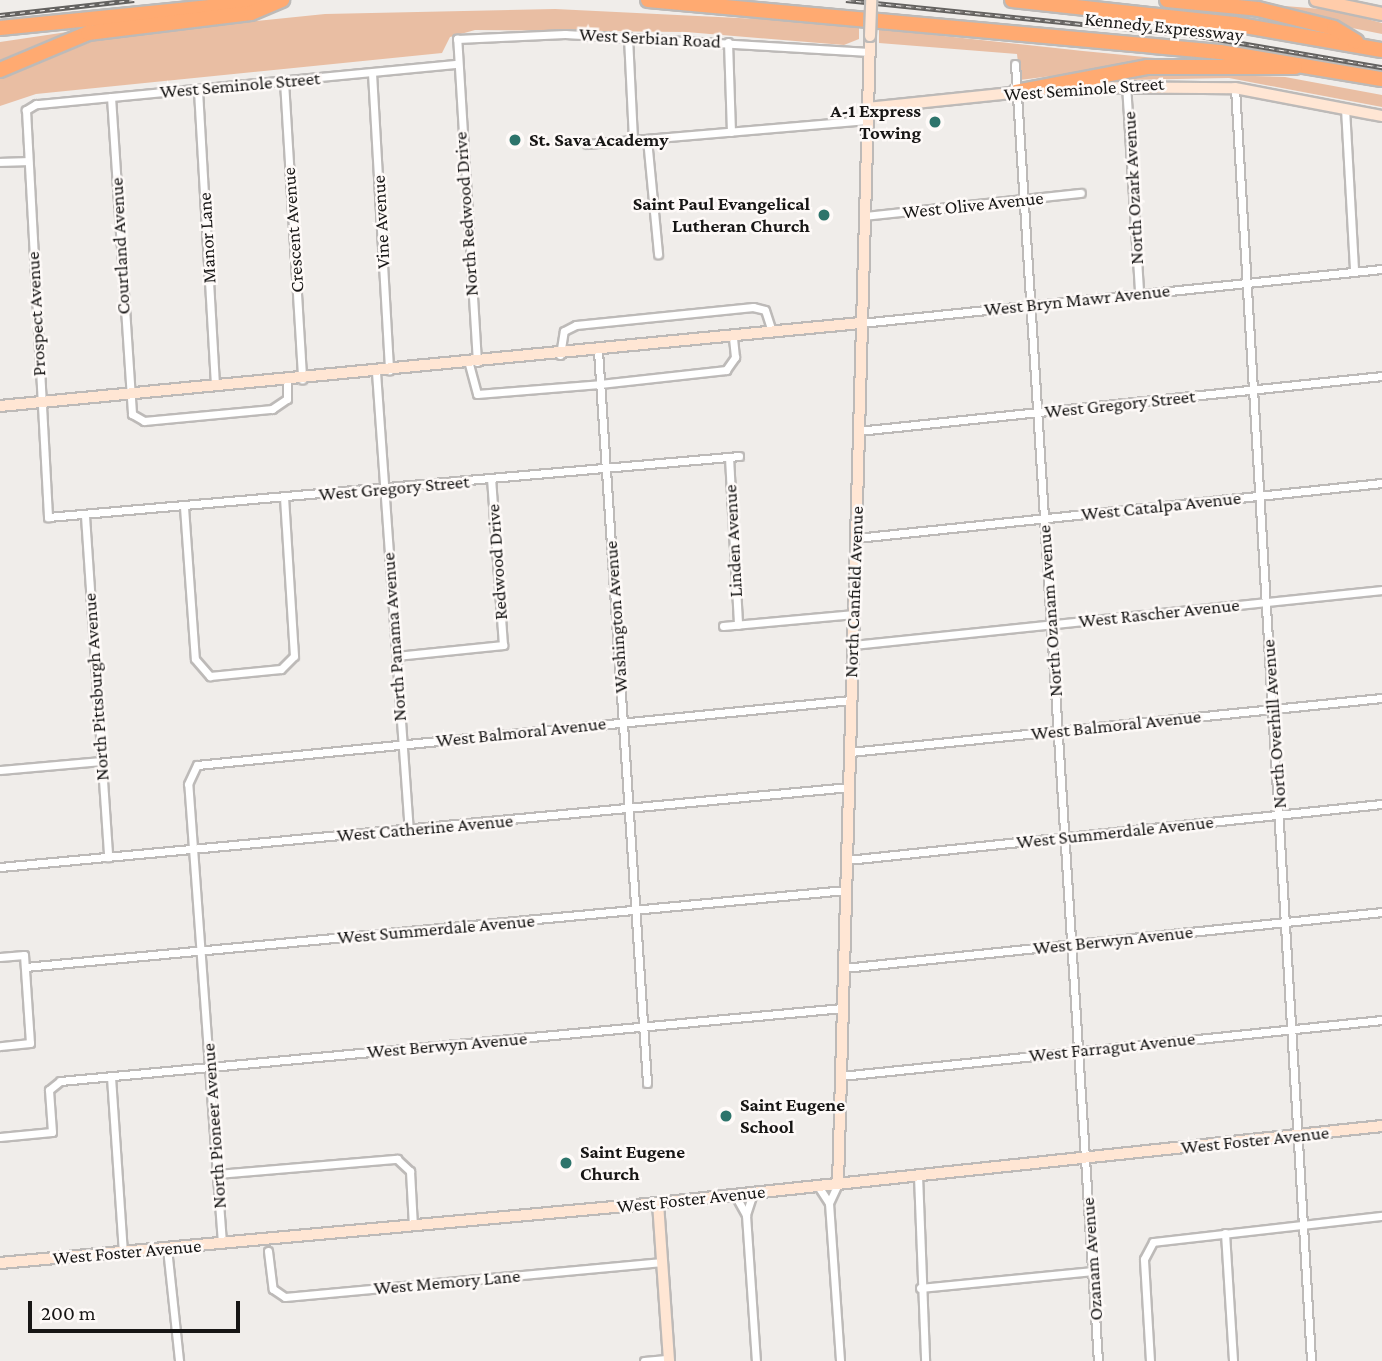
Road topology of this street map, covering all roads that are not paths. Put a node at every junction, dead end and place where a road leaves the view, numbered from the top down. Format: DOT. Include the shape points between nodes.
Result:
graph roads {
  1 [pos="284,0"];
  2 [pos="648,0"];
  3 [pos="871,0"];
  4 [pos="1012,0"];
  5 [pos="1167,0"];
  6 [pos="1316,0"];
  7 [pos="1338,1"];
  8 [pos="1382,13"];
  9 [pos="0,28"];
  10 [pos="628,37"];
  11 [pos="728,42"];
  12 [pos="1363,45"];
  13 [pos="1382,50"];
  14 [pos="869,52"];
  15 [pos="455,64"];
  16 [pos="1014,64"];
  17 [pos="1311,64"];
  18 [pos="0,70"];
  19 [pos="372,73"];
  20 [pos="1382,79"];
  21 [pos="284,81"];
  22 [pos="1126,83"];
  23 [pos="1235,88"];
  24 [pos="198,90"];
  25 [pos="1016,92"];
  26 [pos="111,97"];
  27 [pos="1345,106"];
  28 [pos="26,110"];
  29 [pos="867,114"];
  30 [pos="1382,116"];
  31 [pos="731,132"];
  32 [pos="647,139"];
  33 [pos="633,141"];
  34 [pos="587,145"];
  35 [pos="27,161"];
  36 [pos="0,162"];
  37 [pos="1081,193"];
  38 [pos="1023,199"];
  39 [pos="864,216"];
  40 [pos="659,254"];
  41 [pos="1382,269"];
  42 [pos="1354,271"];
  43 [pos="1247,282"];
  44 [pos="1139,293"];
  45 [pos="1030,305"];
  46 [pos="861,323"];
  47 [pos="772,332"];
  48 [pos="733,337"];
  49 [pos="598,351"];
  50 [pos="560,355"];
  51 [pos="473,364"];
  52 [pos="389,371"];
  53 [pos="376,372"];
  54 [pos="1382,376"];
  55 [pos="302,379"];
  56 [pos="287,380"];
  57 [pos="600,384"];
  58 [pos="215,386"];
  59 [pos="1254,389"];
  60 [pos="129,394"];
  61 [pos="41,402"];
  62 [pos="0,407"];
  63 [pos="1037,413"];
  64 [pos="859,431"];
  65 [pos="739,456"];
  66 [pos="729,457"];
  67 [pos="606,468"];
  68 [pos="491,479"];
  69 [pos="1382,483"];
  70 [pos="383,489"];
  71 [pos="1260,496"];
  72 [pos="284,498"];
  73 [pos="184,507"];
  74 [pos="85,516"];
  75 [pos="49,518"];
  76 [pos="1044,519"];
  77 [pos="856,538"];
  78 [pos="1382,590"];
  79 [pos="1267,602"];
  80 [pos="854,614"];
  81 [pos="738,625"];
  82 [pos="1051,625"];
  83 [pos="723,626"];
  84 [pos="853,645"];
  85 [pos="396,656"];
  86 [pos="1382,698"];
  87 [pos="851,700"];
  88 [pos="1273,709"];
  89 [pos="623,722"];
  90 [pos="1058,731"];
  91 [pos="402,744"];
  92 [pos="850,752"];
  93 [pos="101,761"];
  94 [pos="0,770"];
  95 [pos="849,786"];
  96 [pos="1382,804"];
  97 [pos="629,809"];
  98 [pos="1280,815"];
  99 [pos="409,830"];
  100 [pos="1065,837"];
  101 [pos="194,850"];
  102 [pos="108,857"];
  103 [pos="847,860"];
  104 [pos="0,867"];
  105 [pos="846,890"];
  106 [pos="636,910"];
  107 [pos="1382,912"];
  108 [pos="1287,922"];
  109 [pos="1072,944"];
  110 [pos="201,951"];
  111 [pos="0,957"];
  112 [pos="25,967"];
  113 [pos="844,968"];
  114 [pos="843,1008"];
  115 [pos="1382,1020"];
  116 [pos="643,1026"];
  117 [pos="1293,1028"];
  118 [pos="0,1046"];
  119 [pos="1079,1051"];
  120 [pos="209,1067"];
  121 [pos="841,1076"];
  122 [pos="111,1077"];
  123 [pos="647,1083"];
  124 [pos="1382,1126"];
  125 [pos="1299,1135"];
  126 [pos="0,1137"];
  127 [pos="1085,1157"];
  128 [pos="217,1174"];
  129 [pos="913,1176"];
  130 [pos="838,1184"];
  131 [pos="818,1186"];
  132 [pos="753,1193"];
  133 [pos="735,1195"];
  134 [pos="658,1203"];
  135 [pos="829,1203"];
  136 [pos="746,1215"];
  137 [pos="1382,1216"];
  138 [pos="1303,1223"];
  139 [pos="414,1226"];
  140 [pos="1225,1233"];
  141 [pos="222,1243"];
  142 [pos="167,1248"];
  143 [pos="268,1251"];
  144 [pos="123,1252"];
  145 [pos="662,1262"];
  146 [pos="0,1263"];
  147 [pos="1093,1271"];
  148 [pos="920,1288"];
  149 [pos="669,1360"];
  150 [pos="179,1361"];
  151 [pos="644,1361"];
  152 [pos="756,1361"];
  153 [pos="840,1361"];
  154 [pos="925,1361"];
  155 [pos="1097,1361"];
  156 [pos="1150,1361"];
  157 [pos="1233,1361"];
  158 [pos="1311,1361"];
  1 -- 9 [label="highway"];
  1 -- 18 [label="highway" via="251,13 88,33"];
  2 -- 17 [label="highway, Kennedy Expressway" via="1015,30"];
  3 -- 14 [label="street, North Canfield Avenue, bridge"];
  4 -- 12 [label="highway, Kennedy Expressway"];
  5 -- 12 [label="highway" via="1303,19"];
  6 -- 7 [label="main road"];
  7 -- 8 [label="main road"];
  10 -- 11 [label="street, West Serbian Road"];
  10 -- 15 [label="street, West Serbian Road" via="470,35 457,40"];
  10 -- 33 [label="street"];
  11 -- 14 [label="street, West Serbian Road"];
  11 -- 31 [label="street"];
  12 -- 13 [label="highway, Kennedy Expressway"];
  14 -- 29 [label="street, North Canfield Avenue"];
  15 -- 19 [label="street, West Seminole Street"];
  15 -- 51 [label="street, North Redwood Drive"];
  16 -- 25 [label="street, North Ozanam Avenue"];
  17 -- 20 [label="highway, Kennedy Expressway"];
  17 -- 25 [label="highway" via="1274,70 1147,66"];
  19 -- 21 [label="street, West Seminole Street"];
  19 -- 52 [label="street, Vine Avenue"];
  21 -- 24 [label="street, West Seminole Street"];
  21 -- 55 [label="street, Crescent Avenue"];
  22 -- 23 [label="street, West Seminole Street"];
  22 -- 25 [label="street, West Seminole Street"];
  22 -- 44 [label="street, North Ozark Avenue"];
  23 -- 27 [label="street, West Seminole Street"];
  23 -- 43 [label="street, North Overhill Avenue"];
  24 -- 26 [label="street, West Seminole Street"];
  24 -- 58 [label="street, Manor Lane"];
  25 -- 29 [label="street, West Seminole Street"];
  25 -- 38 [label="street, North Ozanam Avenue"];
  26 -- 28 [label="street, West Seminole Street"];
  26 -- 60 [label="street, Courtland Avenue"];
  27 -- 30 [label="street, West Seminole Street"];
  27 -- 42 [label="street"];
  28 -- 35 [label="street, Prospect Avenue"];
  29 -- 31 [label="street, West Seminole Street"];
  29 -- 39 [label="street, North Canfield Avenue"];
  31 -- 32 [label="street, West Seminole Street"];
  32 -- 33 [label="street, West Seminole Street"];
  32 -- 40 [label="street"];
  33 -- 34 [label="street, West Seminole Street"];
  35 -- 36 [label="street"];
  35 -- 61 [label="street, Prospect Avenue"];
  37 -- 38 [label="street, West Olive Avenue"];
  38 -- 39 [label="street, West Olive Avenue"];
  38 -- 45 [label="street, North Ozanam Avenue"];
  39 -- 46 [label="street, North Canfield Avenue"];
  41 -- 42 [label="street, West Bryn Mawr Avenue"];
  42 -- 43 [label="street, West Bryn Mawr Avenue"];
  43 -- 44 [label="street, West Bryn Mawr Avenue"];
  43 -- 59 [label="street, North Overhill Avenue"];
  44 -- 45 [label="street, West Bryn Mawr Avenue"];
  45 -- 46 [label="street, West Bryn Mawr Avenue"];
  45 -- 63 [label="street, North Ozanam Avenue"];
  46 -- 47 [label="street, West Bryn Mawr Avenue"];
  46 -- 64 [label="street, North Canfield Avenue"];
  47 -- 48 [label="street, West Bryn Mawr Avenue"];
  47 -- 50 [label="street" via="765,310 753,307 576,325 564,331"];
  48 -- 49 [label="street, West Bryn Mawr Avenue"];
  48 -- 57 [label="street" via="735,357 726,370"];
  49 -- 50 [label="street, West Bryn Mawr Avenue"];
  49 -- 57 [label="street, Washington Avenue"];
  50 -- 51 [label="street, West Bryn Mawr Avenue"];
  51 -- 52 [label="street, West Bryn Mawr Avenue"];
  51 -- 57 [label="street" via="477,394"];
  52 -- 53 [label="street, West Bryn Mawr Avenue"];
  53 -- 55 [label="street, West Bryn Mawr Avenue"];
  53 -- 70 [label="street, North Panama Avenue"];
  54 -- 59 [label="street, West Gregory Street"];
  55 -- 56 [label="street, West Bryn Mawr Avenue"];
  56 -- 58 [label="street, West Bryn Mawr Avenue"];
  56 -- 60 [label="street" via="287,399 280,408 170,419 139,420"];
  57 -- 67 [label="street, Washington Avenue"];
  58 -- 60 [label="street, West Bryn Mawr Avenue"];
  59 -- 63 [label="street, West Gregory Street"];
  59 -- 71 [label="street, North Overhill Avenue"];
  60 -- 61 [label="street, West Bryn Mawr Avenue"];
  61 -- 62 [label="street, West Bryn Mawr Avenue"];
  61 -- 75 [label="street, Prospect Avenue"];
  63 -- 64 [label="street, West Gregory Street"];
  63 -- 76 [label="street, North Ozanam Avenue"];
  64 -- 77 [label="street, North Canfield Avenue"];
  65 -- 66 [label="street, West Gregory Street"];
  66 -- 67 [label="street, West Gregory Street"];
  66 -- 81 [label="street, Linden Avenue"];
  67 -- 68 [label="street, West Gregory Street"];
  67 -- 89 [label="street, Washington Avenue"];
  68 -- 70 [label="street, West Gregory Street"];
  68 -- 85 [label="street, Redwood Drive" via="503,645"];
  69 -- 71 [label="street, West Catalpa Avenue"];
  70 -- 72 [label="street, West Gregory Street"];
  70 -- 85 [label="street, North Panama Avenue"];
  71 -- 76 [label="street, West Catalpa Avenue"];
  71 -- 79 [label="street, North Overhill Avenue"];
  72 -- 73 [label="street, West Gregory Street"];
  72 -- 73 [label="street" via="291,662 210,676 199,670"];
  73 -- 74 [label="street, West Gregory Street"];
  74 -- 75 [label="street, West Gregory Street"];
  74 -- 93 [label="street, North Pittsburgh Avenue"];
  76 -- 77 [label="street, West Catalpa Avenue"];
  76 -- 82 [label="street, North Ozanam Avenue"];
  77 -- 80 [label="street, North Canfield Avenue"];
  78 -- 79 [label="street, West Rascher Avenue"];
  79 -- 82 [label="street, West Rascher Avenue"];
  79 -- 88 [label="street, North Overhill Avenue"];
  80 -- 81 [label="street"];
  80 -- 84 [label="street, North Canfield Avenue"];
  81 -- 83 [label="street"];
  82 -- 84 [label="street, West Rascher Avenue"];
  82 -- 90 [label="street, North Ozanam Avenue"];
  84 -- 87 [label="street, North Canfield Avenue"];
  85 -- 91 [label="street, North Panama Avenue"];
  86 -- 88 [label="street, West Balmoral Avenue"];
  87 -- 89 [label="street, West Balmoral Avenue"];
  87 -- 92 [label="street, North Canfield Avenue"];
  88 -- 90 [label="street, West Balmoral Avenue"];
  88 -- 98 [label="street, North Overhill Avenue"];
  89 -- 91 [label="street, West Balmoral Avenue"];
  89 -- 97 [label="street, Washington Avenue"];
  90 -- 92 [label="street, West Balmoral Avenue"];
  90 -- 100 [label="street, North Ozanam Avenue"];
  91 -- 99 [label="street, North Panama Avenue"];
  91 -- 101 [label="street, West Balmoral Avenue" via="203,763 193,769 188,784"];
  92 -- 95 [label="street, North Canfield Avenue"];
  93 -- 94 [label="street"];
  93 -- 102 [label="street, North Pittsburgh Avenue"];
  95 -- 97 [label="street, West Catherine Avenue"];
  95 -- 103 [label="street, North Canfield Avenue"];
  96 -- 98 [label="street, West Summerdale Avenue"];
  97 -- 99 [label="street, West Catherine Avenue"];
  97 -- 106 [label="street, Washington Avenue"];
  98 -- 100 [label="street, West Summerdale Avenue"];
  98 -- 108 [label="street, North Overhill Avenue"];
  99 -- 101 [label="street, West Catherine Avenue"];
  100 -- 103 [label="street, West Summerdale Avenue"];
  100 -- 109 [label="street, North Ozanam Avenue"];
  101 -- 102 [label="street, West Catherine Avenue"];
  101 -- 110 [label="street"];
  102 -- 104 [label="street, West Catherine Avenue"];
  103 -- 105 [label="street, North Canfield Avenue"];
  105 -- 106 [label="street, West Summerdale Avenue"];
  105 -- 113 [label="street, North Canfield Avenue"];
  106 -- 110 [label="street, West Summerdale Avenue"];
  106 -- 116 [label="street, Washington Avenue"];
  107 -- 108 [label="street, West Berwyn Avenue"];
  108 -- 109 [label="street, West Berwyn Avenue"];
  108 -- 117 [label="street, North Overhill Avenue"];
  109 -- 113 [label="street, West Berwyn Avenue"];
  109 -- 119 [label="street, North Ozanam Avenue"];
  110 -- 112 [label="street, West Summerdale Avenue"];
  110 -- 120 [label="street, North Pioneer Avenue"];
  111 -- 112 [label="street" via="24,954"];
  112 -- 118 [label="street" via="30,1043"];
  113 -- 114 [label="street, North Canfield Avenue"];
  114 -- 116 [label="street, West Berwyn Avenue"];
  114 -- 121 [label="street, North Canfield Avenue"];
  115 -- 117 [label="street, West Farragut Avenue"];
  116 -- 120 [label="street, West Berwyn Avenue"];
  116 -- 123 [label="street, Washington Avenue"];
  117 -- 119 [label="street, West Farragut Avenue"];
  117 -- 125 [label="street, North Overhill Avenue"];
  119 -- 121 [label="street, West Farragut Avenue"];
  119 -- 127 [label="street, North Ozanam Avenue"];
  120 -- 122 [label="street, West Berwyn Avenue"];
  120 -- 128 [label="street, North Pioneer Avenue"];
  121 -- 130 [label="street, North Canfield Avenue"];
  122 -- 126 [label="street, West Berwyn Avenue" via="51,1085 52,1132"];
  122 -- 144 [label="street"];
  124 -- 125 [label="street, West Foster Avenue"];
  125 -- 127 [label="street, West Foster Avenue"];
  125 -- 138 [label="street, North Overhill Avenue"];
  127 -- 129 [label="street, West Foster Avenue"];
  127 -- 147 [label="street, Ozanam Avenue"];
  128 -- 139 [label="street" via="397,1159 410,1171"];
  128 -- 141 [label="street, North Pioneer Avenue"];
  129 -- 130 [label="street, West Foster Avenue"];
  129 -- 148 [label="street"];
  130 -- 131 [label="street, West Foster Avenue"];
  130 -- 135 [label="street"];
  131 -- 132 [label="street, West Foster Avenue"];
  131 -- 135 [label="street"];
  132 -- 133 [label="street, West Foster Avenue"];
  132 -- 136 [label="street"];
  133 -- 134 [label="street, West Foster Avenue"];
  133 -- 136 [label="street"];
  134 -- 139 [label="street, West Foster Avenue"];
  134 -- 145 [label="street"];
  135 -- 153 [label="street"];
  136 -- 152 [label="street"];
  137 -- 138 [label="street"];
  138 -- 140 [label="street"];
  138 -- 158 [label="street, North Overhill Avenue"];
  139 -- 141 [label="street, West Foster Avenue"];
  140 -- 156 [label="street" via="1161,1239 1148,1247"];
  140 -- 157 [label="street"];
  141 -- 142 [label="street, West Foster Avenue"];
  142 -- 144 [label="street, West Foster Avenue"];
  142 -- 150 [label="street"];
  143 -- 145 [label="street, West Memory Lane" via="273,1289 285,1297"];
  144 -- 146 [label="street, West Foster Avenue"];
  145 -- 149 [label="street"];
  147 -- 148 [label="street"];
  147 -- 155 [label="street, Ozanam Avenue"];
  148 -- 154 [label="street"];
  149 -- 151 [label="street"];
}
